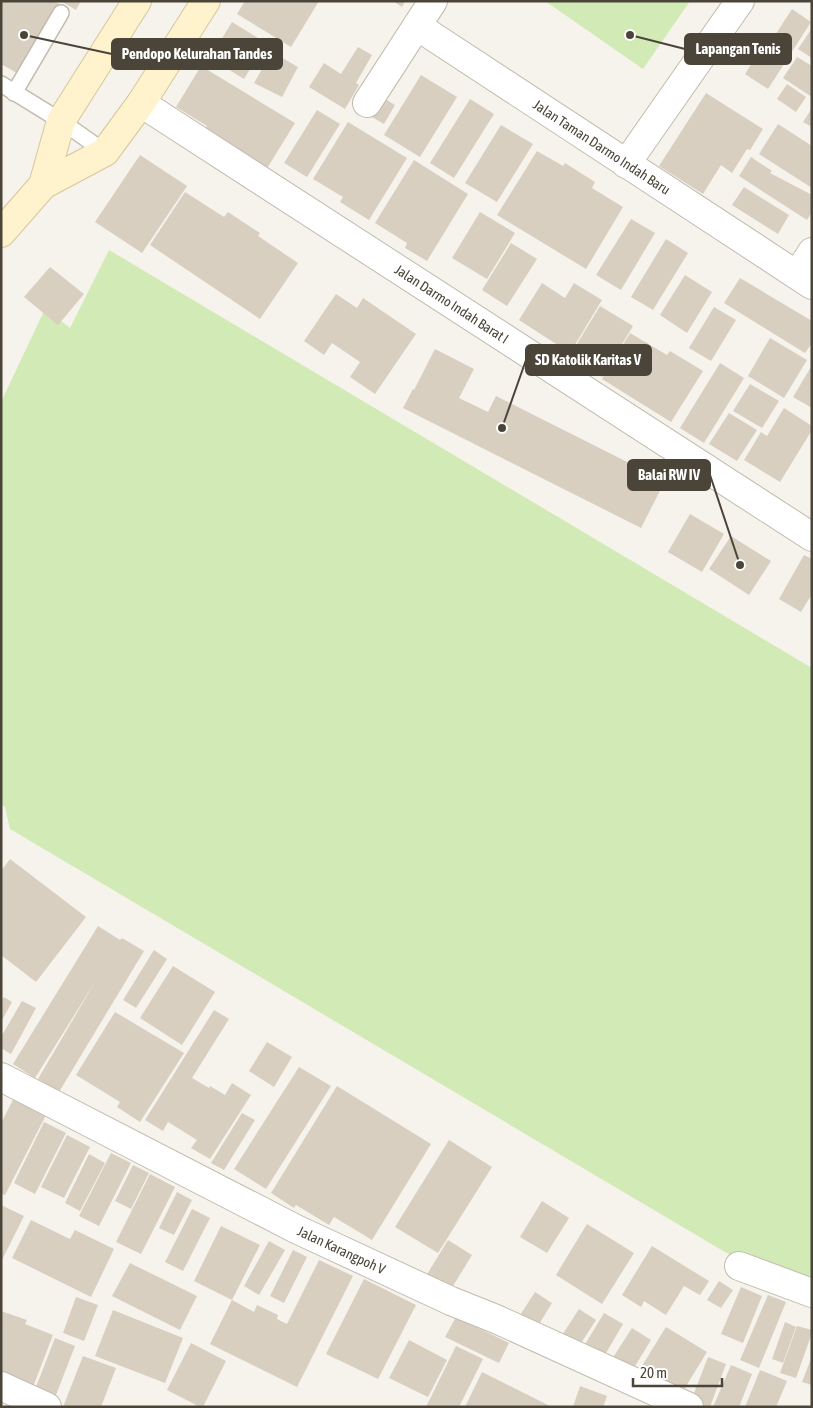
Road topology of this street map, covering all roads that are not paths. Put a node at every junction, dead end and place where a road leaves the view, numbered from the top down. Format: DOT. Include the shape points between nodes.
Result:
graph roads {
  1 [pos="137,1"];
  2 [pos="206,1"];
  3 [pos="433,1"];
  4 [pos="740,1"];
  5 [pos="61,13"];
  6 [pos="417,26"];
  7 [pos="7,88"];
  8 [pos="141,103"];
  9 [pos="367,103"];
  10 [pos="61,121"];
  11 [pos="105,152"];
  12 [pos="626,164"];
  13 [pos="42,185"];
  14 [pos="1,233"];
  15 [pos="812,252"];
  16 [pos="804,280"];
  17 [pos="809,526"];
  18 [pos="1,1078"];
  19 [pos="740,1266"];
  20 [pos="812,1293"];
  21 [pos="1,1386"];
  22 [pos="46,1407"];
  23 [pos="689,1407"];
  1 -- 10 [label="street"];
  2 -- 8 [label="street"];
  3 -- 6 [label="street"];
  4 -- 12 [label="street"];
  5 -- 7 [label="lane"];
  6 -- 9 [label="street"];
  6 -- 12 [label="street, Jalan Taman Darmo Indah Baru"];
  7 -- 10 [label="lane"];
  8 -- 11 [label="street"];
  8 -- 17 [label="street, Jalan Darmo Indah Barat I"];
  10 -- 11 [label="lane"];
  10 -- 13 [label="street"];
  11 -- 13 [label="street"];
  12 -- 16 [label="street, Jalan Taman Darmo Indah Baru"];
  13 -- 14 [label="street"];
  15 -- 16 [label="street"];
  18 -- 23 [label="street, Jalan Karangpoh V" via="296,1229"];
  19 -- 20 [label="street"];
  21 -- 22 [label="street"];
}
